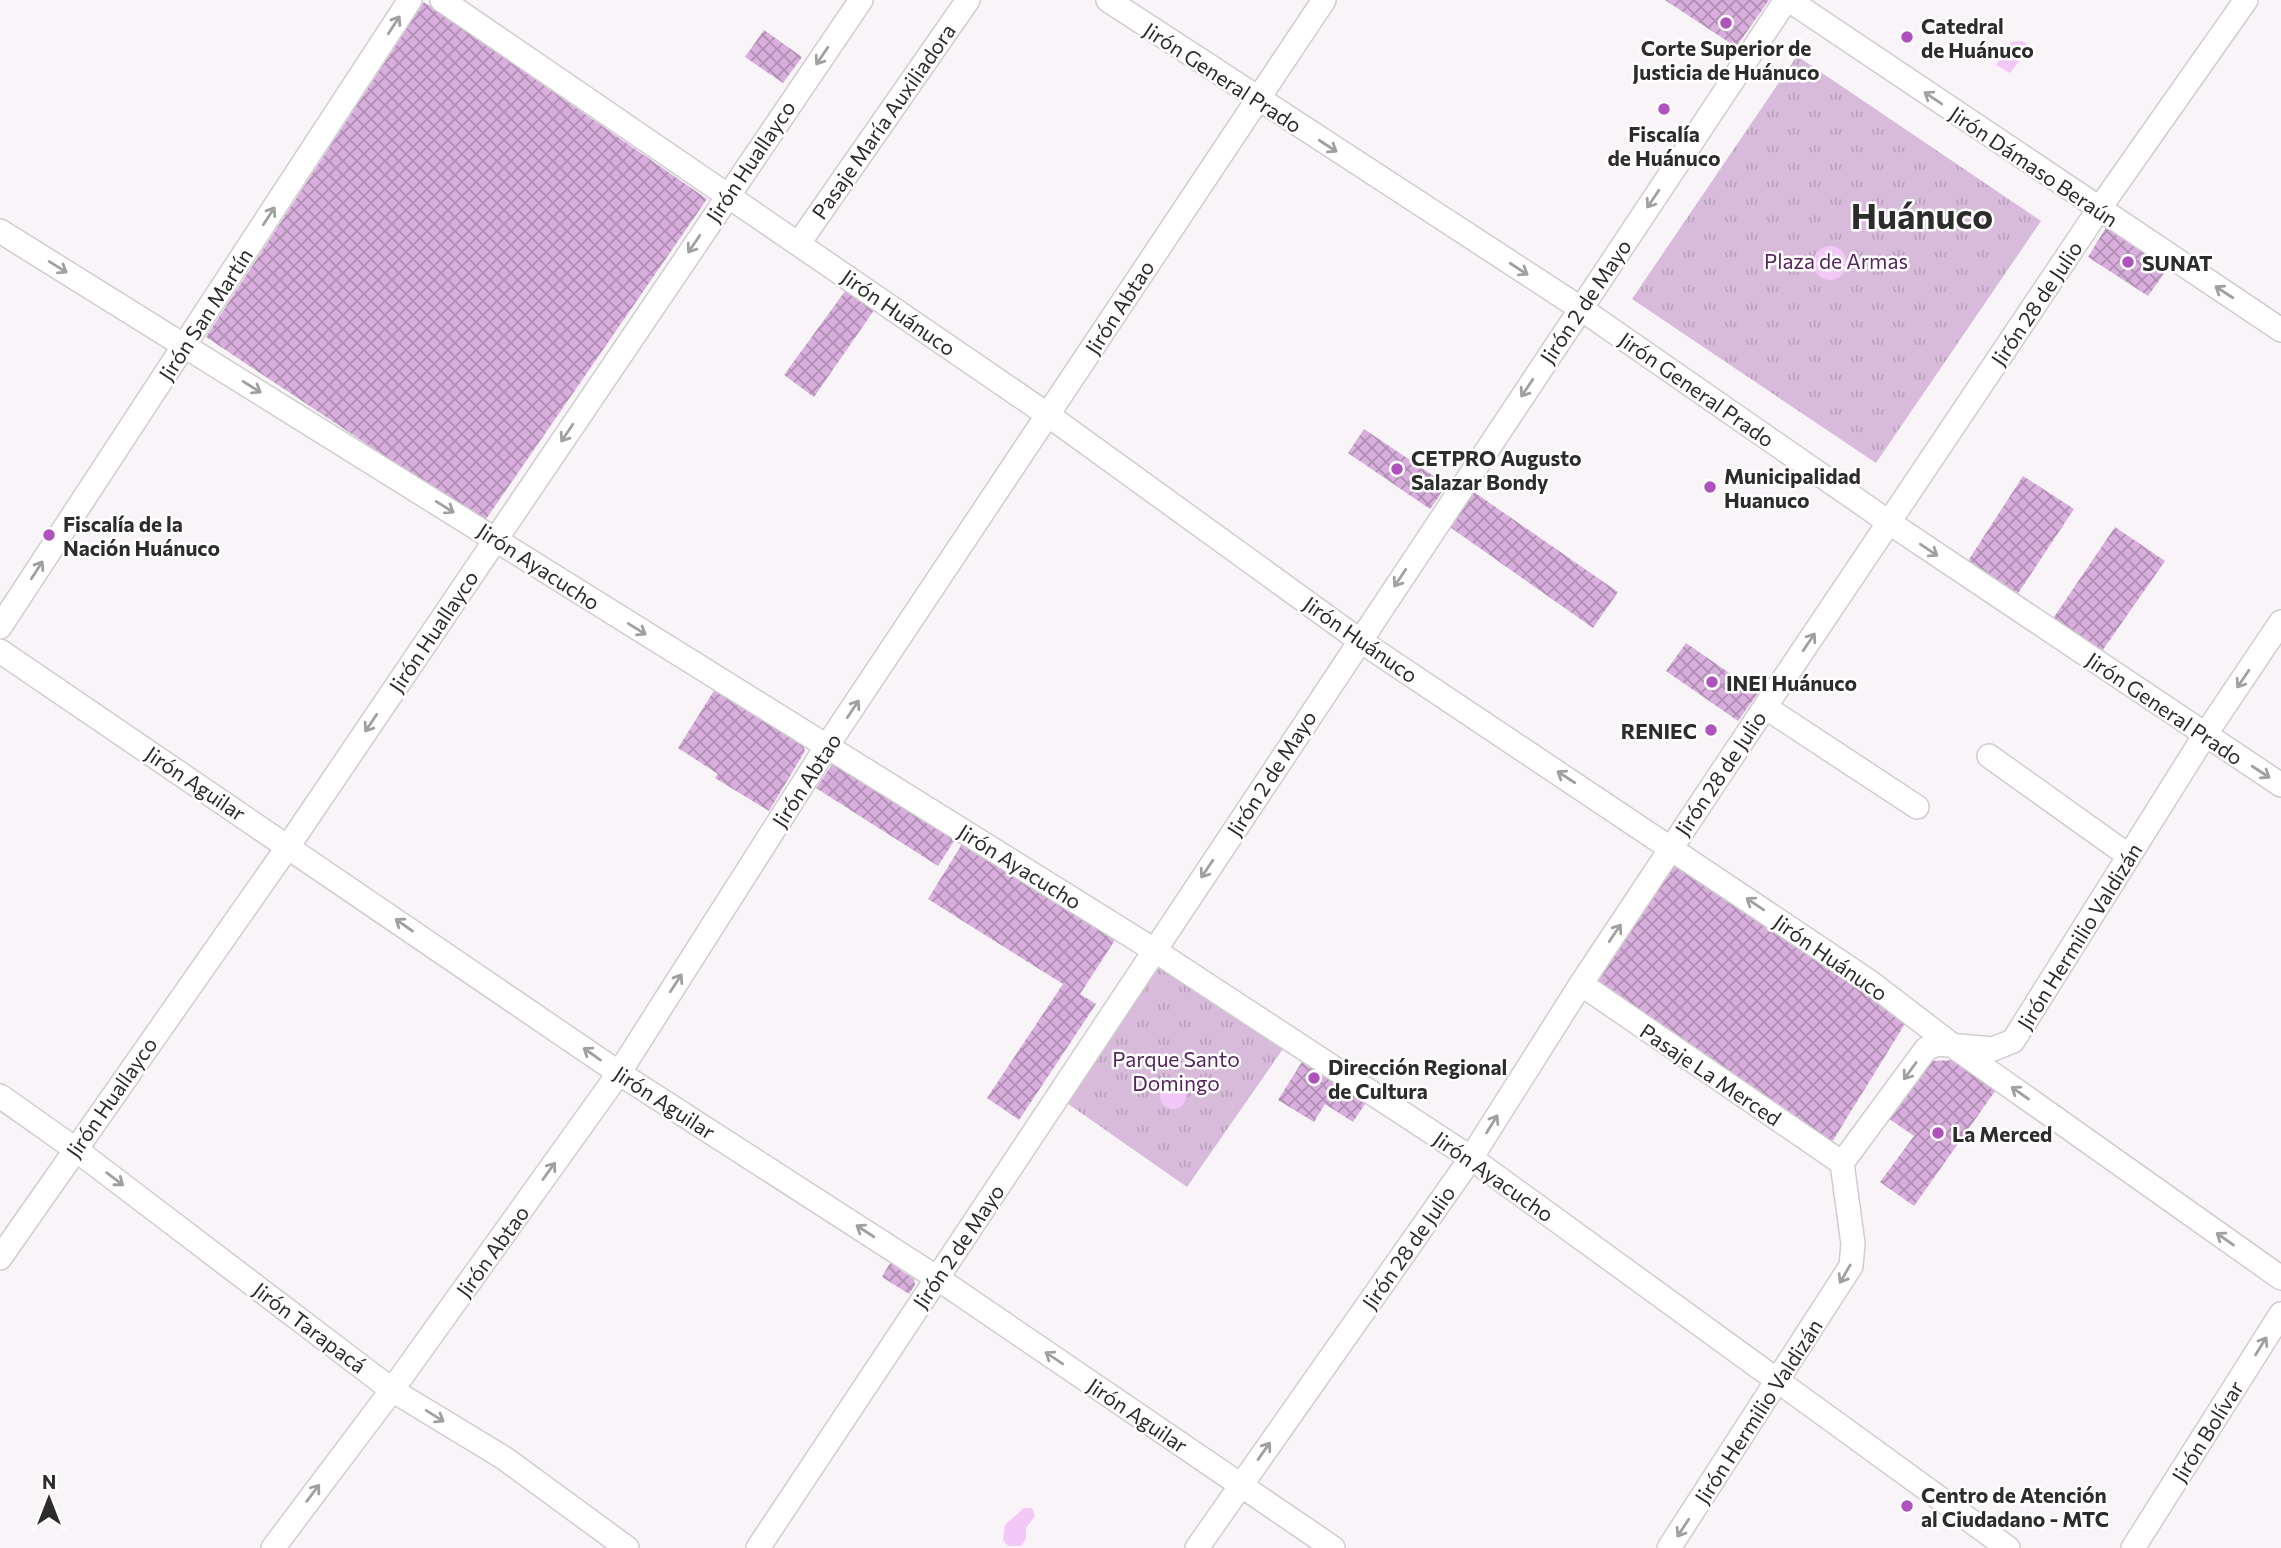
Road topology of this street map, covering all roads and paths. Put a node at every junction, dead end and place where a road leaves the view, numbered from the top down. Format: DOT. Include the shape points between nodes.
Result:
graph roads {
  1 [pos="410,0"];
  2 [pos="442,0"];
  3 [pos="861,0"];
  4 [pos="968,0"];
  5 [pos="1108,0"];
  6 [pos="1324,0"];
  7 [pos="1788,0"];
  8 [pos="2246,0"];
  9 [pos="1256,99"];
  10 [pos="728,194"];
  11 [pos="2099,209"];
  12 [pos="0,232"];
  13 [pos="799,243"];
  14 [pos="1580,308"];
  15 [pos="2281,330"];
  16 [pos="184,345"];
  17 [pos="1048,415"];
  18 [pos="1890,523"];
  19 [pos="495,538"];
  20 [pos="2281,622"];
  21 [pos="0,627"];
  22 [pos="1359,640"];
  23 [pos="0,651"];
  24 [pos="1765,707"];
  25 [pos="2205,735"];
  26 [pos="827,746"];
  27 [pos="1989,756"];
  28 [pos="2281,785"];
  29 [pos="1917,807"];
  30 [pos="289,845"];
  31 [pos="1672,847"];
  32 [pos="2129,856"];
  33 [pos="1154,950"];
  34 [pos="1581,984"];
  35 [pos="1956,1048"];
  36 [pos="619,1073"];
  37 [pos="0,1096"];
  38 [pos="75,1149"];
  39 [pos="1471,1158"];
  40 [pos="1842,1163"];
  41 [pos="0,1258"];
  42 [pos="937,1278"];
  43 [pos="2281,1278"];
  44 [pos="2281,1314"];
  45 [pos="1779,1380"];
  46 [pos="392,1390"];
  47 [pos="1240,1485"];
  48 [pos="273,1548"];
  49 [pos="627,1548"];
  50 [pos="758,1548"];
  51 [pos="1197,1548"];
  52 [pos="1333,1548"];
  53 [pos="1670,1548"];
  54 [pos="2008,1548"];
  55 [pos="2133,1548"];
  16 -- 1 [label="street, Jirón San Martín, one-way"];
  2 -- 10 [label="street, Jirón Huánuco"];
  3 -- 10 [label="street, Jirón Huallayco, one-way"];
  4 -- 13 [label="street, Pasaje María Auxiliadora"];
  5 -- 9 [label="street, Jirón General Prado"];
  6 -- 9 [label="street, Jirón Abtao"];
  11 -- 7 [label="street, Jirón Dámaso Beraún, one-way"];
  7 -- 14 [label="street, Jirón 2 de Mayo, one-way"];
  8 -- 11 [label="street, Jirón 28 de Julio"];
  9 -- 14 [label="street, Jirón General Prado, one-way"];
  9 -- 17 [label="street, Jirón Abtao"];
  10 -- 13 [label="street, Jirón Huánuco"];
  10 -- 19 [label="street, Jirón Huallayco, one-way"];
  15 -- 11 [label="street, Jirón Dámaso Beraún, one-way"];
  11 -- 18 [label="street, Jirón 28 de Julio"];
  12 -- 16 [label="street, Jirón Ayacucho, one-way"];
  13 -- 17 [label="street, Jirón Huánuco"];
  14 -- 18 [label="street, Jirón General Prado"];
  14 -- 22 [label="street, Jirón 2 de Mayo, one-way"];
  16 -- 19 [label="street, Jirón Ayacucho, one-way"];
  21 -- 16 [label="street, Jirón San Martín, one-way"];
  17 -- 22 [label="street, Jirón Huánuco"];
  26 -- 17 [label="street, Jirón Abtao, one-way"];
  24 -- 18 [label="street, Jirón 28 de Julio, one-way"];
  18 -- 25 [label="street, Jirón General Prado, one-way"];
  19 -- 26 [label="street, Jirón Ayacucho, one-way"];
  19 -- 30 [label="street, Jirón Huallayco, one-way"];
  20 -- 25 [label="street, Jirón Hermilio Valdizán, one-way"];
  31 -- 22 [label="street, Jirón Huánuco, one-way"];
  22 -- 33 [label="street, Jirón 2 de Mayo, one-way"];
  23 -- 30 [label="street, Jirón Aguilar"];
  24 -- 29 [label="street"];
  24 -- 31 [label="street, Jirón 28 de Julio"];
  25 -- 28 [label="street, Jirón General Prado, one-way"];
  25 -- 32 [label="street, Jirón Hermilio Valdizán"];
  26 -- 33 [label="street, Jirón Ayacucho"];
  36 -- 26 [label="street, Jirón Abtao, one-way"];
  27 -- 32 [label="street"];
  36 -- 30 [label="street, Jirón Aguilar, one-way"];
  30 -- 38 [label="street, Jirón Huallayco"];
  34 -- 31 [label="street, Jirón 28 de Julio, one-way"];
  35 -- 31 [label="street, Jirón Huánuco, one-way" via="1870,982"];
  32 -- 35 [label="street, Jirón Hermilio Valdizán" via="2013,1041 1993,1049"];
  33 -- 39 [label="street, Jirón Ayacucho"];
  33 -- 42 [label="street, Jirón 2 de Mayo"];
  39 -- 34 [label="street, Jirón 28 de Julio, one-way"];
  34 -- 40 [label="street, Pasaje La Merced"];
  35 -- 40 [label="street, Jirón Hermilio Valdizán, one-way" via="1937,1044 1926,1049"];
  43 -- 35 [label="street, Jirón Huánuco, one-way"];
  42 -- 36 [label="street, Jirón Aguilar, one-way"];
  46 -- 36 [label="street, Jirón Abtao, one-way"];
  37 -- 38 [label="street, Jirón Tarapacá"];
  38 -- 41 [label="street, Jirón Huallayco"];
  38 -- 46 [label="street, Jirón Tarapacá, one-way"];
  39 -- 45 [label="street, Jirón Ayacucho"];
  47 -- 39 [label="street, Jirón 28 de Julio, one-way"];
  40 -- 45 [label="street, Jirón Hermilio Valdizán, one-way" via="1853,1244 1850,1266"];
  47 -- 42 [label="street, Jirón Aguilar, one-way"];
  42 -- 50 [label="street, Jirón 2 de Mayo"];
  55 -- 44 [label="street, Jirón Bolívar, one-way"];
  45 -- 53 [label="street, Jirón Hermilio Valdizán, one-way"];
  45 -- 54 [label="street, Jirón Ayacucho"];
  48 -- 46 [label="street, Jirón Abtao, one-way"];
  46 -- 49 [label="street, Jirón Tarapacá, one-way" via="504,1458"];
  47 -- 51 [label="street, Jirón 28 de Julio"];
  47 -- 52 [label="street, Jirón Aguilar"];
}
